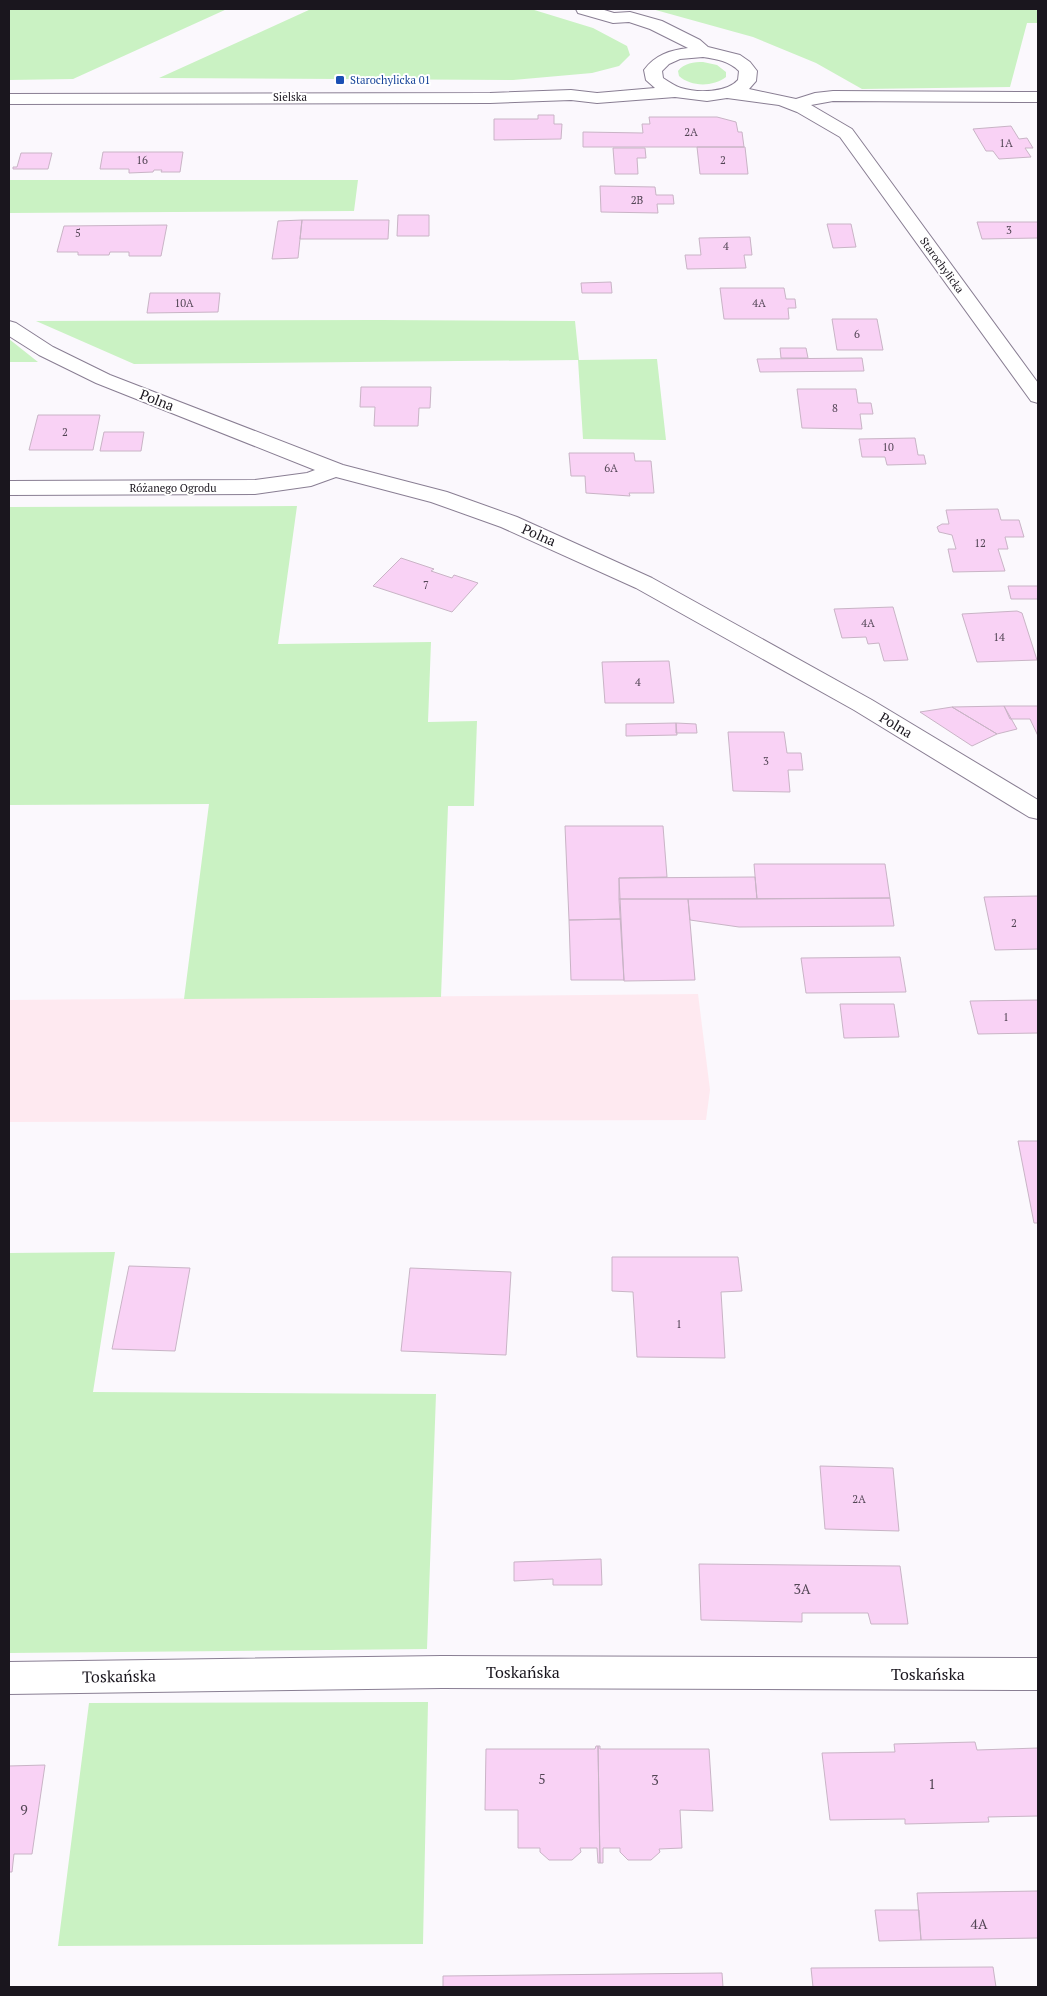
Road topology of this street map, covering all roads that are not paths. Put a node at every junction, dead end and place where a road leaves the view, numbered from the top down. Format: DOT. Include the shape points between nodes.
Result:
graph roads {
  1 [pos="584,9"];
  2 [pos="613,18"];
  3 [pos="635,35"];
  4 [pos="703,52"];
  5 [pos="657,59"];
  6 [pos="748,71"];
  7 [pos="675,92"];
  8 [pos="727,93"];
  9 [pos="571,95"];
  10 [pos="1038,97"];
  11 [pos="814,98"];
  12 [pos="9,99"];
  13 [pos="795,105"];
  14 [pos="846,133"];
  15 [pos="9,327"];
  16 [pos="1038,397"];
  17 [pos="335,470"];
  18 [pos="9,488"];
  19 [pos="1038,810"];
  20 [pos="1038,1674"];
  21 [pos="9,1678"];
  1 -- 2 [label="street, Starochylicka"];
  2 -- 3 [label="street, Starochylicka"];
  2 -- 4 [label="street, Starochylicka" via="630,17 656,25"];
  4 -- 5 [label="street, Starochylicka"];
  4 -- 6 [label="street, Starochylicka" via="732,58"];
  5 -- 7 [label="street, Starochylicka" via="655,80"];
  5 -- 9 [label="street, Sielska" via="630,78 589,86"];
  6 -- 8 [label="street, Starochylicka" via="749,76 743,86"];
  6 -- 11 [label="street, Starochylicka"];
  7 -- 8 [label="street, Starochylicka" via="695,96"];
  7 -- 9 [label="street, Sielska" via="597,98"];
  8 -- 13 [label="street, Starochylicka"];
  9 -- 12 [label="street, Sielska"];
  10 -- 11 [label="street"];
  11 -- 13 [label="street"];
  11 -- 14 [label="street, Starochylicka" via="837,114 847,126"];
  13 -- 14 [label="street, Starochylicka" via="835,130"];
  14 -- 16 [label="street, Starochylicka"];
  15 -- 17 [label="street, Polna" via="46,351 103,379"];
  17 -- 18 [label="street, Różanego Ogrodu" via="295,482 255,487"];
  17 -- 19 [label="street, Polna" via="439,497 509,522 644,583 863,705"];
  20 -- 21 [label="street, Toskańska" via="442,1672"];
}
